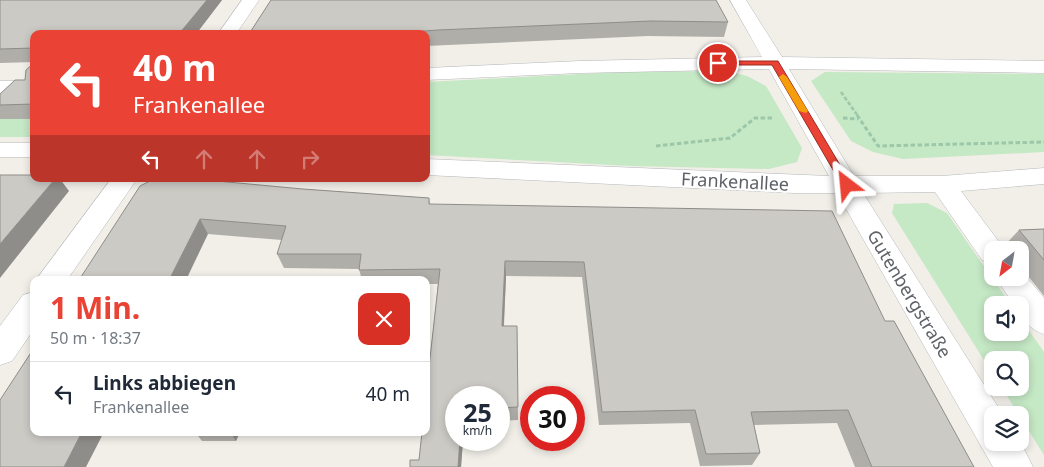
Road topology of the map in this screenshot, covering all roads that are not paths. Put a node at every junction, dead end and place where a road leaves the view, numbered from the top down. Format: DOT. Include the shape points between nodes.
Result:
graph roads {
  1 [pos="251,0"];
  2 [pos="738,0"];
  3 [pos="230,30"];
  4 [pos="775,63"];
  5 [pos="1044,67"];
  6 [pos="430,74"];
  7 [pos="0,87"];
  8 [pos="30,87"];
  9 [pos="0,150"];
  10 [pos="30,150"];
  11 [pos="430,166"];
  12 [pos="1044,176"];
  13 [pos="122,182"];
  14 [pos="942,184"];
  15 [pos="847,185"];
  16 [pos="984,242"];
  17 [pos="54,276"];
  18 [pos="1017,286"];
  19 [pos="30,310"];
  20 [pos="1044,322"];
  21 [pos="0,351"];
  22 [pos="984,418"];
  23 [pos="1005,451"];
  24 [pos="1014,467"];
  1 -- 3 [label="street"];
  2 -- 4 [label="street, Gutenbergstraße"];
  4 -- 5 [label="street"];
  4 -- 6 [label="street" via="621,65"];
  4 -- 15 [label="street, Gutenbergstraße"];
  7 -- 8 [label="street"];
  9 -- 10 [label="street"];
  11 -- 15 [label="street, Frankenallee"];
  12 -- 14 [label="street, Frankenallee"];
  13 -- 17 [label="street"];
  14 -- 15 [label="street, Frankenallee"];
  14 -- 16 [label="street"];
  15 -- 22 [label="street, Gutenbergstraße"];
  18 -- 20 [label="street"];
  19 -- 21 [label="street"];
  23 -- 24 [label="street"];
}
